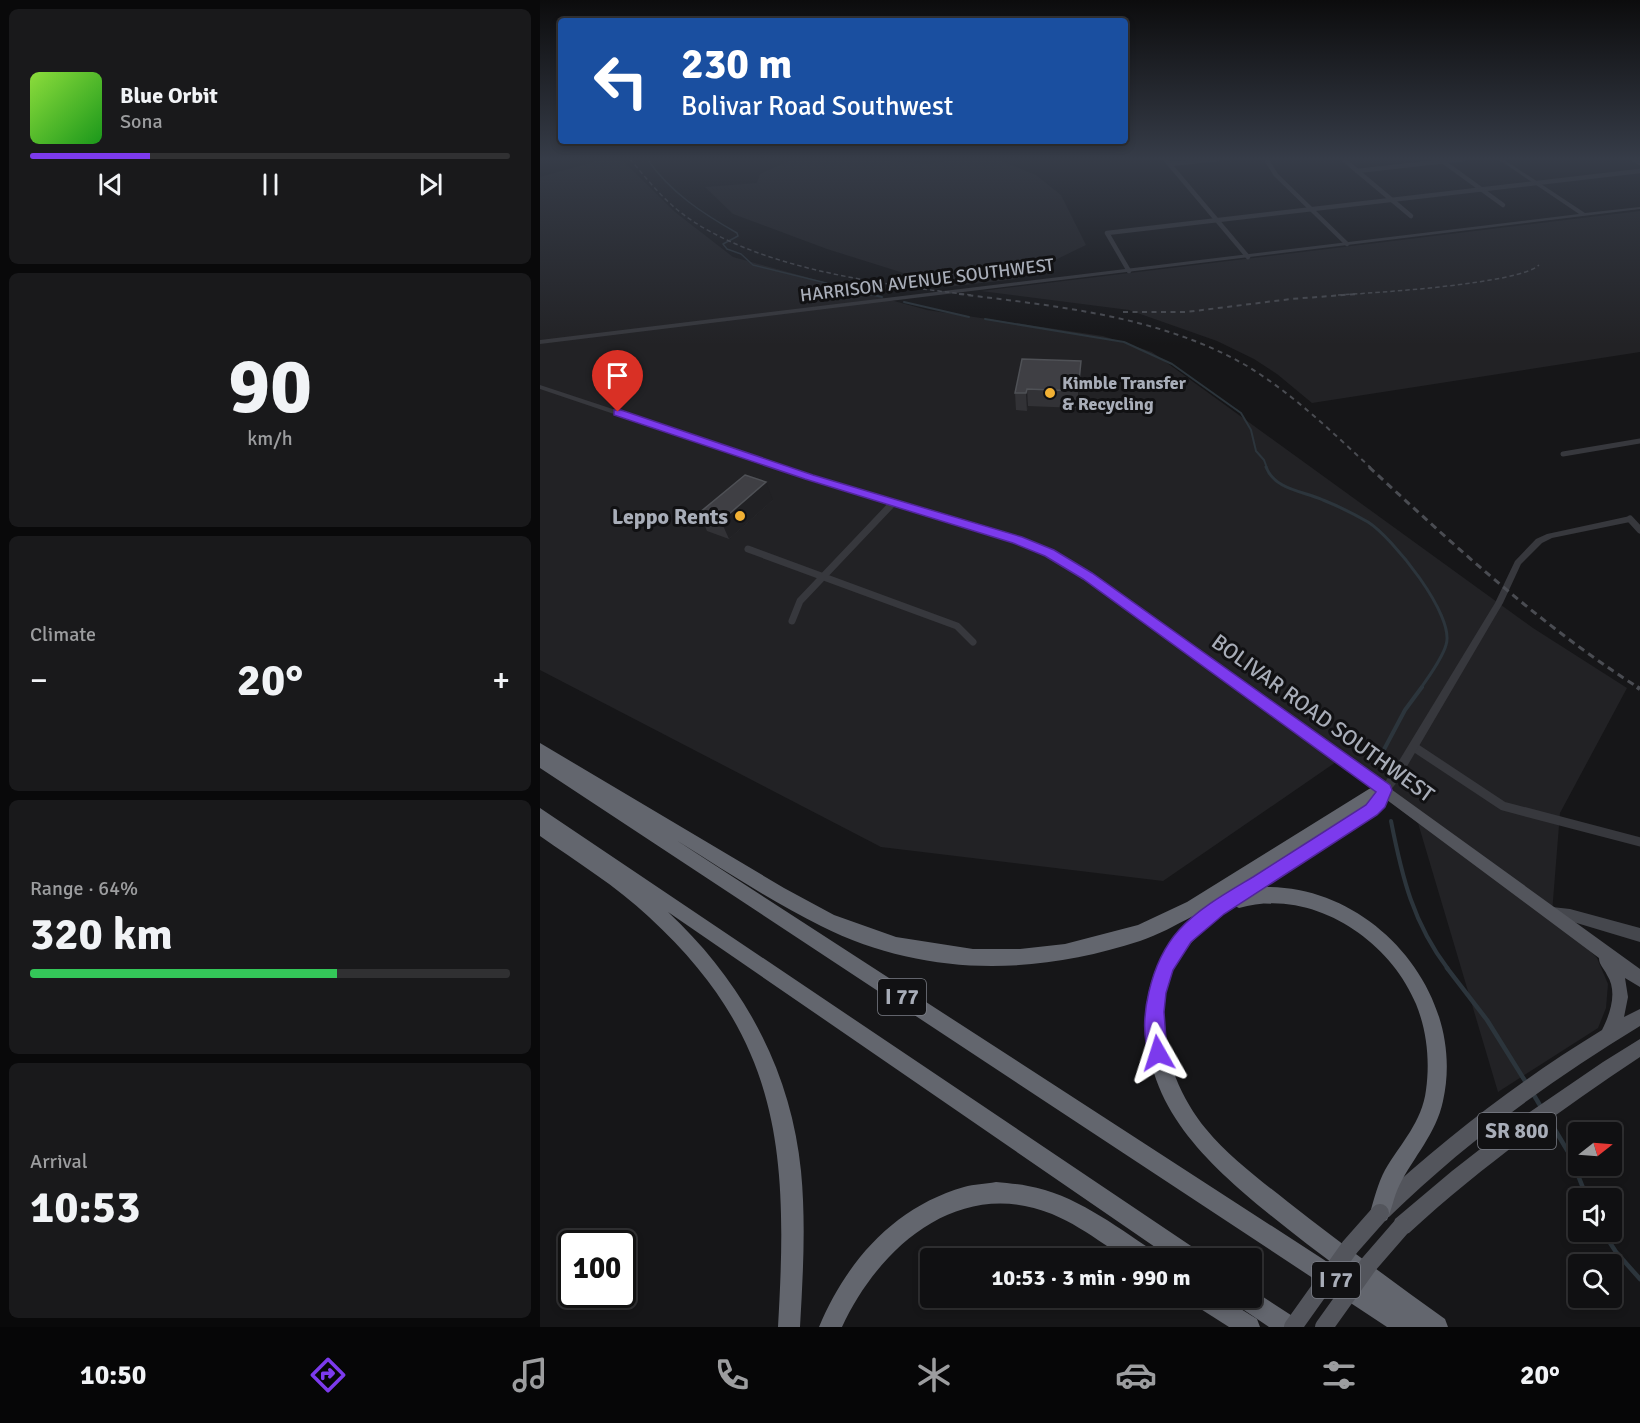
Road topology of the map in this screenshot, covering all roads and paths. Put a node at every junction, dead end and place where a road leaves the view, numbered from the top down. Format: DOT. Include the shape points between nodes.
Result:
graph roads {
  1 [pos="1209,221"];
  2 [pos="1218,221"];
  3 [pos="1323,221"];
  4 [pos="1536,221"];
  5 [pos="1347,244"];
  6 [pos="1248,256"];
  7 [pos="1130,271"];
  8 [pos="540,342"];
  9 [pos="540,387"];
  10 [pos="1640,441"];
  11 [pos="1563,454"];
  12 [pos="892,503"];
  13 [pos="1640,517"];
  14 [pos="1630,519"];
  15 [pos="1640,530"];
  16 [pos="748,549"];
  17 [pos="823,576"];
  18 [pos="792,621"];
  19 [pos="973,642"];
  20 [pos="1414,747"];
  21 [pos="540,749"];
  22 [pos="540,760"];
  23 [pos="1384,790"];
  24 [pos="540,815"];
  25 [pos="540,827"];
  26 [pos="1640,842"];
  27 [pos="1218,909"];
  28 [pos="1552,913"];
  29 [pos="1640,935"];
  30 [pos="1593,945"];
  31 [pos="1640,980"];
  32 [pos="1640,1017"];
  33 [pos="1608,1036"];
  34 [pos="1640,1047"];
  35 [pos="1380,1213"];
  36 [pos="1129,1248"];
  37 [pos="1174,1248"];
  38 [pos="1220,1308"];
  39 [pos="1262,1308"];
  40 [pos="789,1327"];
  41 [pos="830,1327"];
  42 [pos="1249,1327"];
  43 [pos="1291,1327"];
  44 [pos="1324,1327"];
  45 [pos="1407,1327"];
  46 [pos="1437,1327"];
  1 -- 7 [label="street" via="1107,233"];
  2 -- 6 [label="street"];
  3 -- 5 [label="street"];
  4 -- 5 [label="street, HARRISON AVENUE SOUTHWEST"];
  5 -- 6 [label="street, HARRISON AVENUE SOUTHWEST"];
  6 -- 7 [label="street, HARRISON AVENUE SOUTHWEST"];
  7 -- 8 [label="street, HARRISON AVENUE SOUTHWEST"];
  9 -- 12 [label="street, BOLIVAR ROAD SOUTHWEST"];
  10 -- 11 [label="street"];
  12 -- 17 [label="street"];
  12 -- 23 [label="street, BOLIVAR ROAD SOUTHWEST" via="1017,540 1067,562"];
  13 -- 14 [label="street"];
  14 -- 15 [label="street"];
  14 -- 20 [label="street" via="1565,531 1539,541 1531,549 1518,563 1499,603"];
  16 -- 17 [label="street"];
  17 -- 18 [label="street" via="800,601"];
  17 -- 19 [label="street" via="957,626"];
  20 -- 23 [label="street"];
  20 -- 26 [label="street" via="1503,806"];
  21 -- 23 [label="highway" via="814,914 896,946 973,958 1065,953 1140,933 1193,908"];
  22 -- 45 [label="highway, I 77"];
  23 -- 27 [label="highway" via="1380,802 1371,810"];
  23 -- 28 [label="main road, BOLIVAR ROAD SOUTHWEST"];
  24 -- 37 [label="highway, I 77"];
  25 -- 40 [label="highway" via="629,890 670,925 717,975 750,1027 772,1081 788,1154 794,1213"];
  27 -- 35 [label="highway" via="1246,897 1270,894 1303,899 1339,911 1387,945 1401,960 1422,996 1437,1046 1434,1098 1420,1136 1392,1179"];
  27 -- 46 [label="highway" via="1197,924 1174,950 1157,993 1158,1053 1177,1102 1201,1138 1236,1172 1306,1230"];
  28 -- 29 [label="main road, BOLIVAR ROAD SOUTHWEST"];
  28 -- 30 [label="main road, BOLIVAR ROAD SOUTHWEST"];
  30 -- 31 [label="main road, BOLIVAR ROAD SOUTHWEST"];
  30 -- 33 [label="main road" via="1610,964 1620,986 1619,1014"];
  32 -- 33 [label="main road"];
  33 -- 35 [label="main road" via="1455,1143"];
  34 -- 44 [label="main road, SR 800, bridge" via="1451,1181 1402,1226"];
  35 -- 43 [label="main road, bridge"];
  36 -- 41 [label="highway" via="1080,1216 1027,1195 980,1194 955,1200 932,1210 891,1238 856,1278"];
  38 -- 42 [label="highway"];
  39 -- 43 [label="highway"];
}
